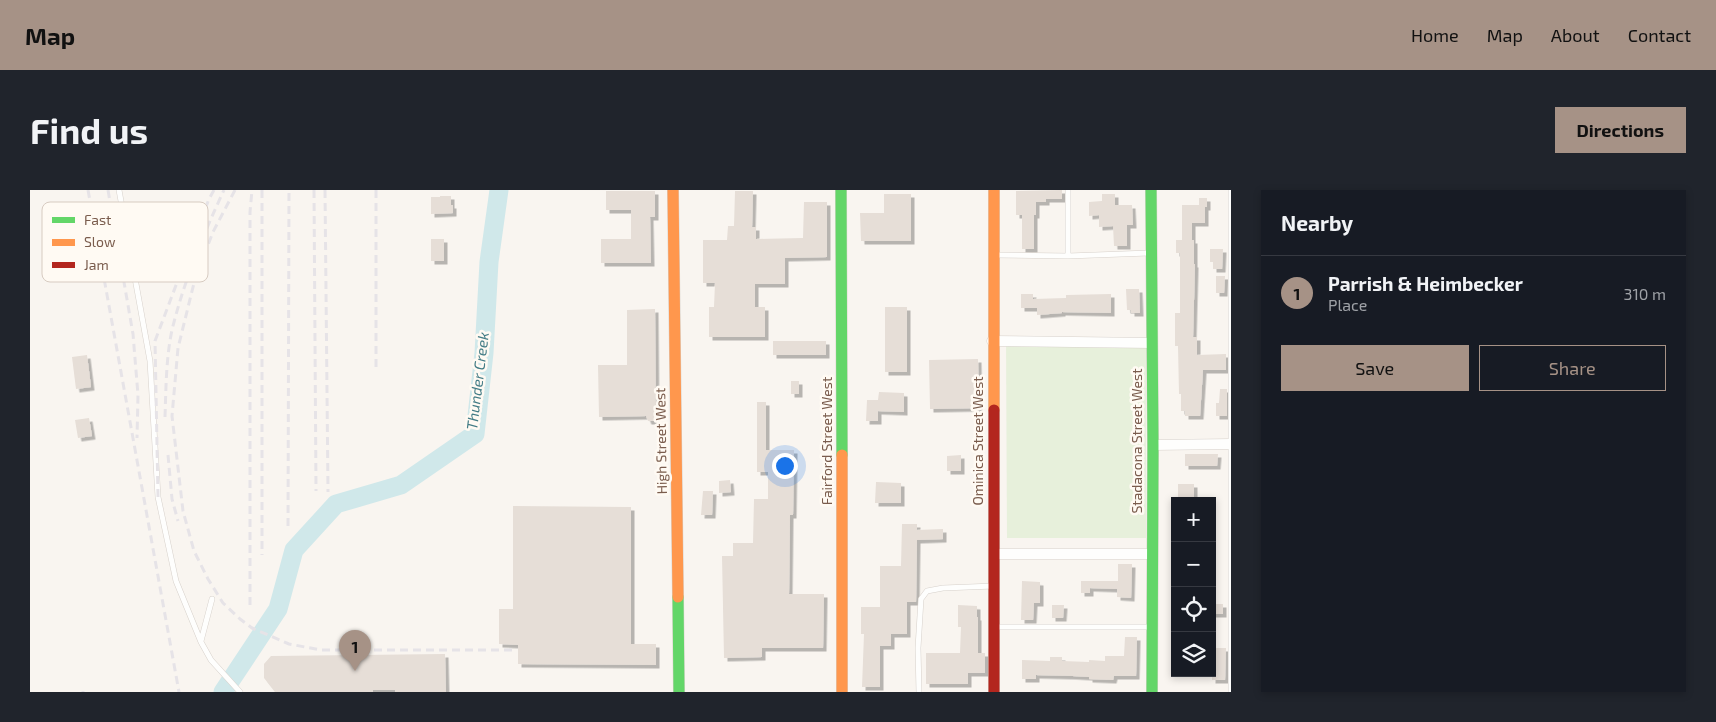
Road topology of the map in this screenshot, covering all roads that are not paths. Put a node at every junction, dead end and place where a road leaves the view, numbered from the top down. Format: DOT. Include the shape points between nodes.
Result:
graph roads {
  1 [pos="673,190"];
  2 [pos="841,190"];
  3 [pos="994,190"];
  4 [pos="1068,190"];
  5 [pos="1151,190"];
  6 [pos="1231,191"];
  7 [pos="1152,253"];
  8 [pos="993,255"];
  9 [pos="1068,256"];
  10 [pos="136,282"];
  11 [pos="992,341"];
  12 [pos="1152,343"];
  13 [pos="1153,444"];
  14 [pos="1230,444"];
  15 [pos="994,554"];
  16 [pos="1152,554"];
  17 [pos="994,586"];
  18 [pos="212,599"];
  19 [pos="994,627"];
  20 [pos="1153,627"];
  21 [pos="201,642"];
  22 [pos="240,692"];
  23 [pos="679,692"];
  24 [pos="842,692"];
  25 [pos="919,692"];
  26 [pos="994,692"];
  27 [pos="1152,692"];
  28 [pos="1231,692"];
  1 -- 23 [label="street, High Street West"];
  2 -- 24 [label="street, Fairford Street West"];
  3 -- 8 [label="street, Ominica Street West"];
  4 -- 9 [label="lane"];
  5 -- 7 [label="street, Stadacona Street West"];
  6 -- 14 [label="lane"];
  7 -- 9 [label="lane"];
  7 -- 12 [label="street, Stadacona Street West"];
  8 -- 9 [label="lane"];
  8 -- 11 [label="street, Ominica Street West"];
  10 -- 21 [label="lane" via="150,361 158,498 176,581"];
  11 -- 12 [label="street"];
  11 -- 15 [label="street, Ominica Street West"];
  12 -- 13 [label="street, Stadacona Street West"];
  13 -- 14 [label="street"];
  13 -- 16 [label="street, Stadacona Street West"];
  14 -- 28 [label="lane"];
  15 -- 16 [label="street"];
  15 -- 17 [label="street, Ominica Street West"];
  16 -- 20 [label="street, Stadacona Street West"];
  17 -- 19 [label="street, Ominica Street West"];
  17 -- 25 [label="lane" via="927,591 921,600"];
  18 -- 21 [label="lane"];
  19 -- 20 [label="lane"];
  19 -- 26 [label="street, Ominica Street West"];
  20 -- 27 [label="street, Stadacona Street West"];
  21 -- 22 [label="lane" via="211,660"];
}
